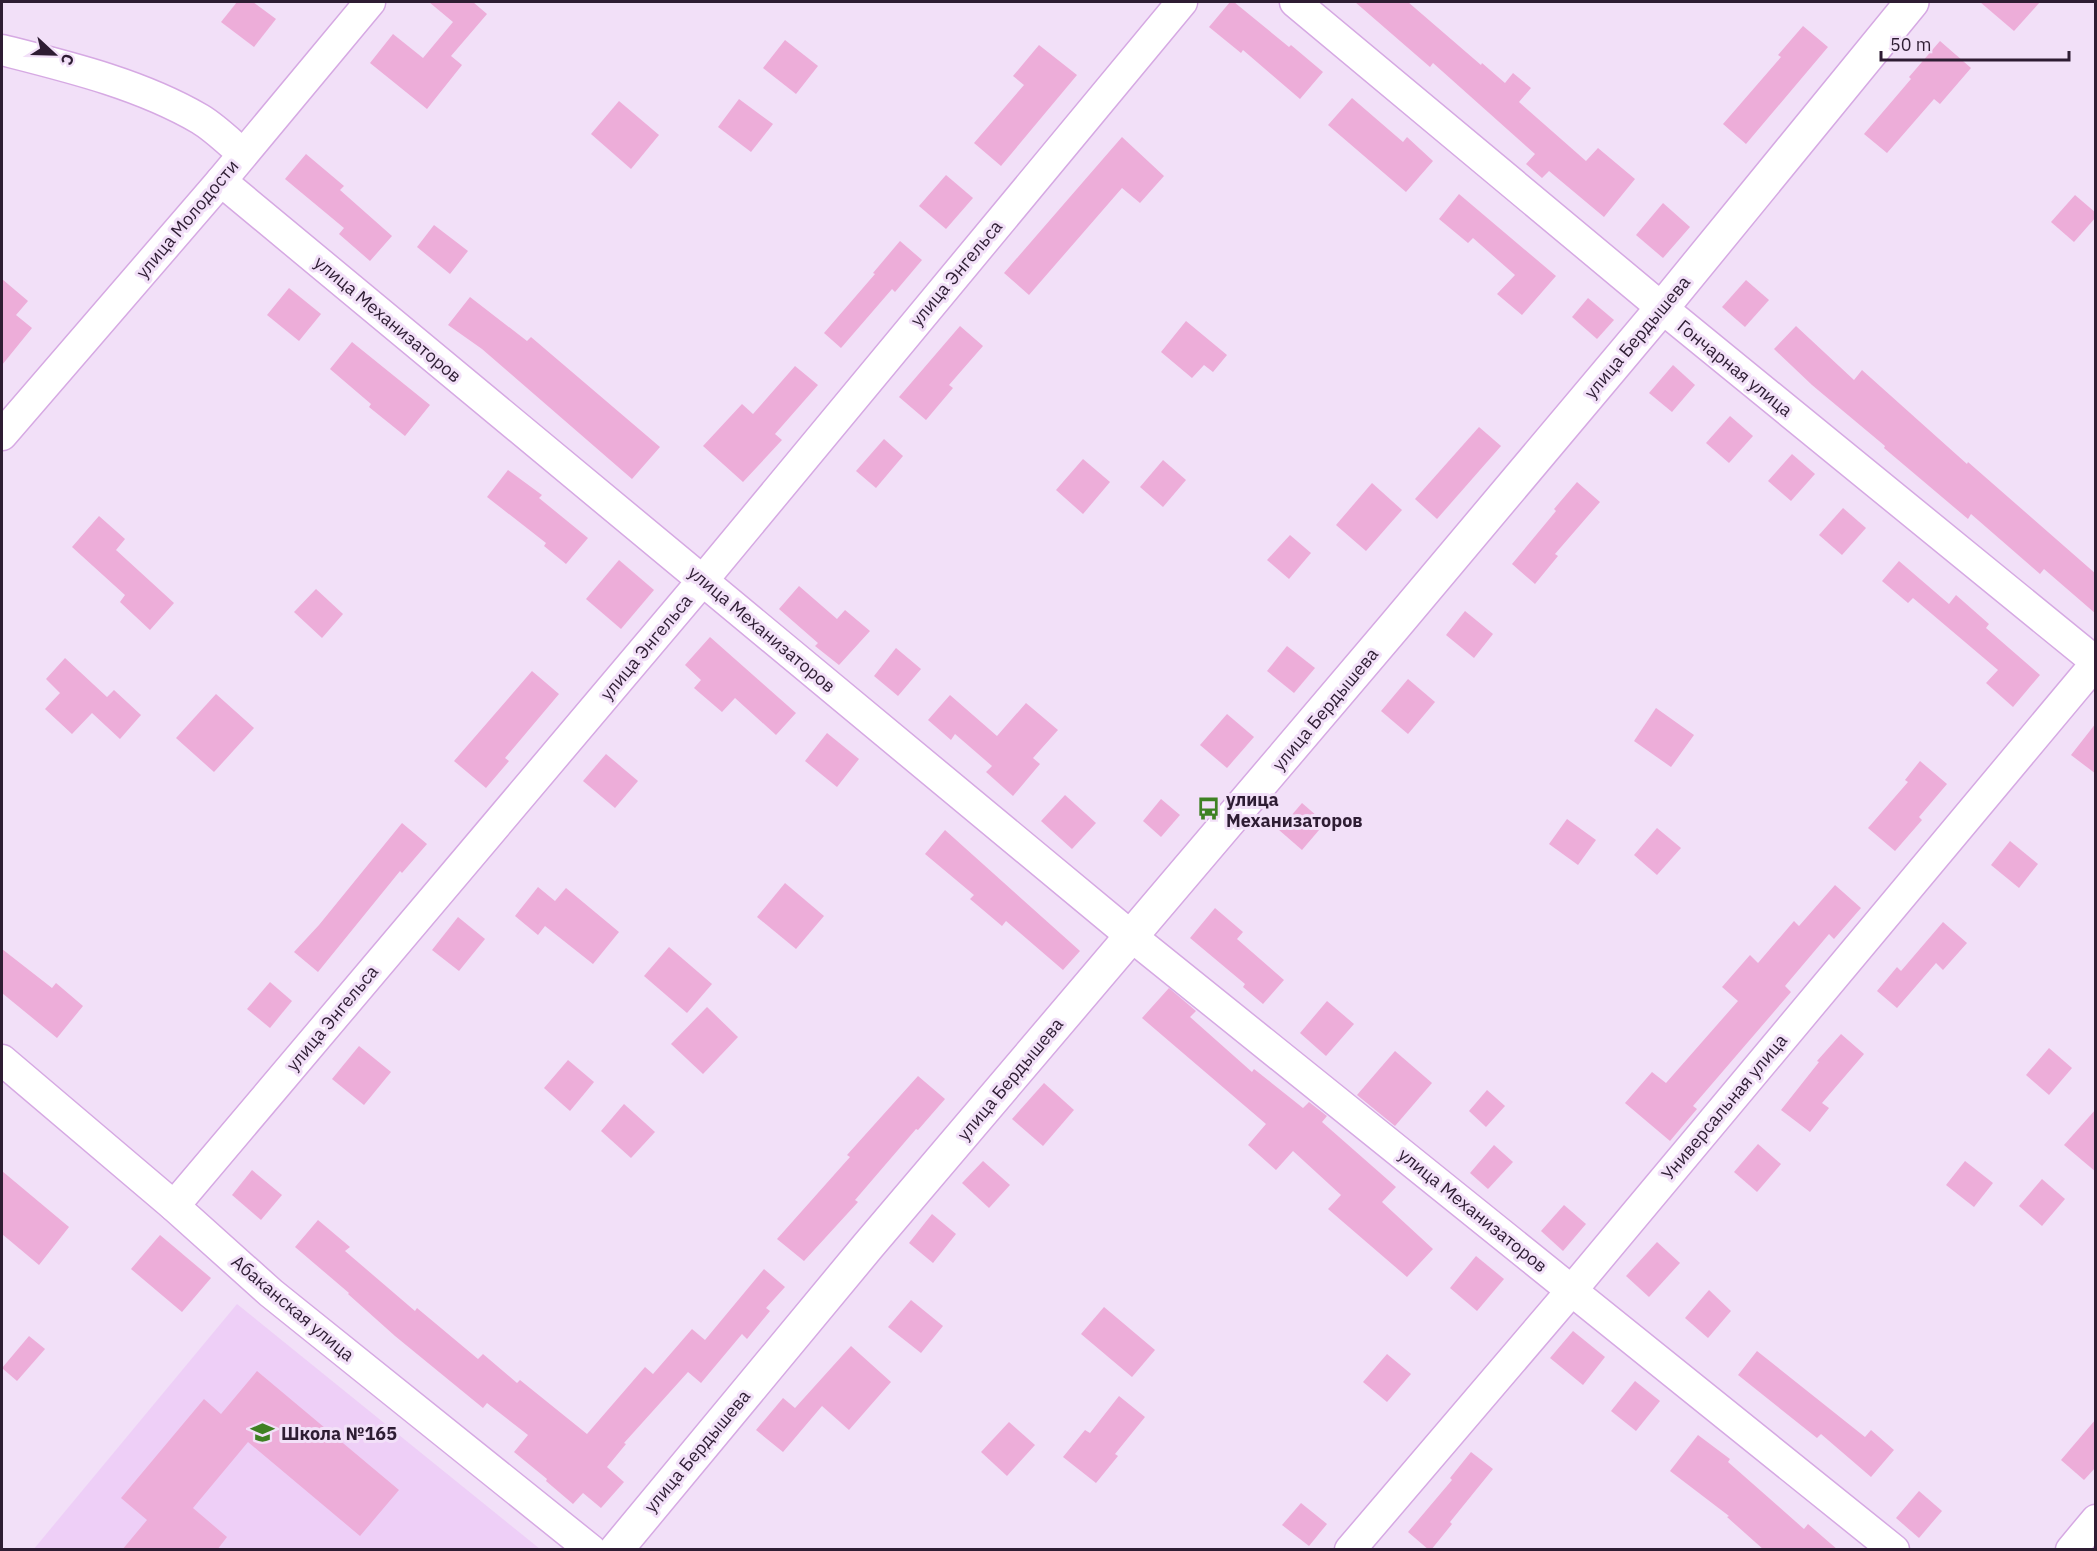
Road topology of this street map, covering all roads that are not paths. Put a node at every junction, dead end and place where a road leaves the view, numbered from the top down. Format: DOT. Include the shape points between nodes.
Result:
graph roads {
  1 [pos="370,2"];
  2 [pos="1182,2"];
  3 [pos="1295,2"];
  4 [pos="1912,2"];
  5 [pos="2,50"];
  6 [pos="243,154"];
  7 [pos="221,181"];
  8 [pos="1662,308"];
  9 [pos="2,435"];
  10 [pos="703,580"];
  11 [pos="2096,662"];
  12 [pos="1131,936"];
  13 [pos="2,1060"];
  14 [pos="174,1206"];
  15 [pos="1572,1290"];
  16 [pos="2096,1520"];
  17 [pos="591,1550"];
  18 [pos="616,1550"];
  19 [pos="1350,1550"];
  20 [pos="1893,1550"];
  21 [pos="2071,1550"];
  1 -- 6 [label="street, улица Молодости"];
  2 -- 10 [label="street, улица Энгельса"];
  3 -- 8 [label="street, Гончарная улица"];
  4 -- 8 [label="street, улица Бердышева"];
  5 -- 6 [label="street" via="158,96 202,120"];
  6 -- 7 [label="street, улица Молодости"];
  7 -- 9 [label="street, улица Молодости"];
  7 -- 10 [label="street, улица Механизаторов"];
  8 -- 11 [label="street, Гончарная улица"];
  8 -- 12 [label="street, улица Бердышева"];
  10 -- 12 [label="street, улица Механизаторов"];
  10 -- 14 [label="street, улица Энгельса"];
  11 -- 15 [label="street, Универсальная улица"];
  12 -- 15 [label="street, улица Механизаторов"];
  12 -- 18 [label="street, улица Бердышева"];
  13 -- 14 [label="street, Абаканская улица"];
  14 -- 17 [label="street, Абаканская улица" via="270,1293"];
  15 -- 19 [label="street, Универсальная улица"];
  15 -- 20 [label="street, улица Механизаторов"];
  16 -- 21 [label="street"];
}
